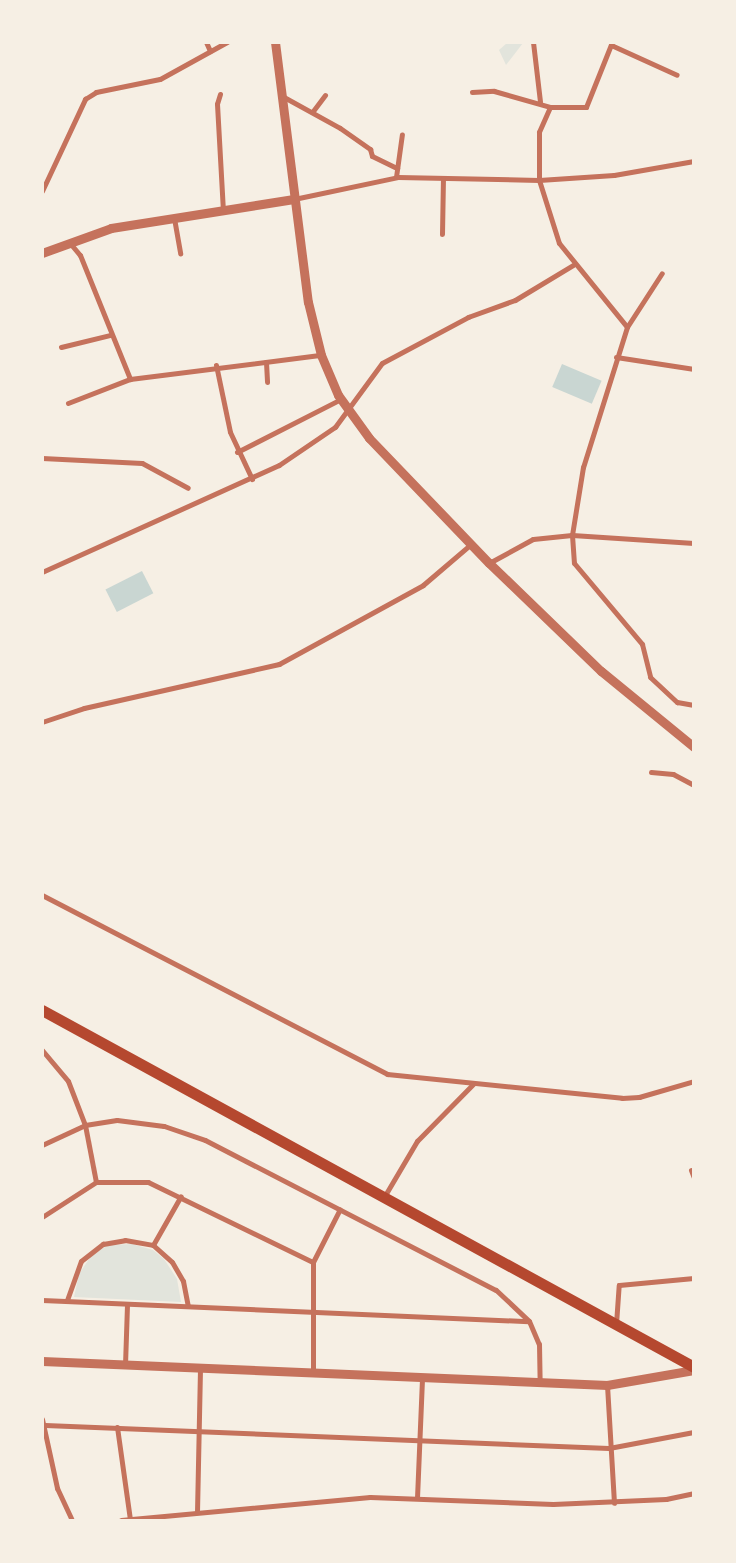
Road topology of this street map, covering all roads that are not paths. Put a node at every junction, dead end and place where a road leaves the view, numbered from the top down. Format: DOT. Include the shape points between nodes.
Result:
graph roads {
  1 [pos="206,42"];
  2 [pos="227,42"];
  3 [pos="275,42"];
  4 [pos="533,42"];
  5 [pos="611,44"];
  6 [pos="210,52"];
  7 [pos="677,75"];
  8 [pos="472,92"];
  9 [pos="220,94"];
  10 [pos="325,95"];
  11 [pos="282,96"];
  12 [pos="540,102"];
  13 [pos="550,107"];
  14 [pos="313,112"];
  15 [pos="402,134"];
  16 [pos="694,160"];
  17 [pos="397,168"];
  18 [pos="396,177"];
  19 [pos="443,178"];
  20 [pos="539,180"];
  21 [pos="42,191"];
  22 [pos="294,199"];
  23 [pos="223,211"];
  24 [pos="174,218"];
  25 [pos="442,234"];
  26 [pos="69,242"];
  27 [pos="180,252"];
  28 [pos="42,253"];
  29 [pos="573,265"];
  30 [pos="662,273"];
  31 [pos="627,327"];
  32 [pos="110,335"];
  33 [pos="62,348"];
  34 [pos="320,355"];
  35 [pos="616,357"];
  36 [pos="266,362"];
  37 [pos="216,366"];
  38 [pos="694,368"];
  39 [pos="130,379"];
  40 [pos="267,382"];
  41 [pos="341,399"];
  42 [pos="68,403"];
  43 [pos="348,410"];
  44 [pos="237,452"];
  45 [pos="42,458"];
  46 [pos="252,479"];
  47 [pos="188,488"];
  48 [pos="572,535"];
  49 [pos="694,543"];
  50 [pos="471,544"];
  51 [pos="490,562"];
  52 [pos="42,572"];
  53 [pos="694,705"];
  54 [pos="42,722"];
  55 [pos="694,747"];
  56 [pos="652,772"];
  57 [pos="694,785"];
  58 [pos="42,895"];
  59 [pos="42,1010"];
  60 [pos="42,1050"];
  61 [pos="694,1081"];
  62 [pos="473,1084"];
  63 [pos="85,1125"];
  64 [pos="42,1145"];
  65 [pos="691,1170"];
  66 [pos="694,1178"];
  67 [pos="96,1182"];
  68 [pos="181,1196"];
  69 [pos="383,1197"];
  70 [pos="340,1209"];
  71 [pos="42,1217"];
  72 [pos="153,1245"];
  73 [pos="313,1262"];
  74 [pos="694,1278"];
  75 [pos="42,1300"];
  76 [pos="67,1300"];
  77 [pos="127,1304"];
  78 [pos="188,1306"];
  79 [pos="313,1313"];
  80 [pos="529,1321"];
  81 [pos="616,1324"];
  82 [pos="42,1361"];
  83 [pos="125,1365"];
  84 [pos="200,1368"];
  85 [pos="694,1369"];
  86 [pos="312,1373"];
  87 [pos="422,1378"];
  88 [pos="540,1382"];
  89 [pos="606,1385"];
  90 [pos="42,1419"];
  91 [pos="45,1425"];
  92 [pos="117,1426"];
  93 [pos="197,1431"];
  94 [pos="694,1432"];
  95 [pos="419,1440"];
  96 [pos="609,1448"];
  97 [pos="694,1493"];
  98 [pos="416,1498"];
  99 [pos="614,1503"];
  100 [pos="197,1512"];
  101 [pos="130,1519"];
  102 [pos="72,1520"];
  103 [pos="121,1520"];
  1 -- 6 [label="street"];
  2 -- 6 [label="street"];
  3 -- 11 [label="street"];
  4 -- 12 [label="street"];
  5 -- 7 [label="street"];
  5 -- 13 [label="street" via="586,107"];
  6 -- 21 [label="street" via="160,79 96,92 85,99"];
  8 -- 12 [label="street" via="494,91"];
  9 -- 23 [label="street" via="217,104"];
  10 -- 14 [label="street"];
  11 -- 14 [label="street"];
  11 -- 22 [label="street"];
  12 -- 13 [label="street"];
  13 -- 20 [label="street" via="539,132"];
  14 -- 17 [label="street" via="370,149 372,156"];
  15 -- 17 [label="street"];
  16 -- 20 [label="street" via="614,175"];
  17 -- 18 [label="street"];
  18 -- 19 [label="street"];
  18 -- 22 [label="street"];
  19 -- 20 [label="street"];
  19 -- 25 [label="street"];
  20 -- 29 [label="street" via="559,243"];
  22 -- 23 [label="street"];
  22 -- 34 [label="street"];
  23 -- 24 [label="street"];
  24 -- 26 [label="street" via="111,228"];
  24 -- 27 [label="street"];
  26 -- 28 [label="street"];
  26 -- 32 [label="street" via="80,255"];
  29 -- 31 [label="street"];
  29 -- 43 [label="street" via="515,300 468,317 382,363"];
  30 -- 31 [label="street"];
  31 -- 35 [label="street"];
  32 -- 33 [label="street"];
  32 -- 39 [label="street"];
  34 -- 36 [label="street"];
  34 -- 41 [label="street"];
  35 -- 38 [label="street"];
  35 -- 48 [label="street" via="583,467"];
  36 -- 37 [label="street"];
  36 -- 40 [label="street"];
  37 -- 39 [label="street"];
  37 -- 44 [label="street"];
  39 -- 42 [label="street"];
  41 -- 43 [label="street"];
  41 -- 44 [label="street"];
  43 -- 46 [label="street" via="322,440"];
  43 -- 50 [label="street" via="369,438"];
  44 -- 46 [label="street"];
  45 -- 47 [label="street" via="142,463"];
  46 -- 52 [label="street"];
  48 -- 49 [label="street"];
  48 -- 51 [label="street" via="533,539"];
  48 -- 53 [label="street" via="574,563 642,644 650,677 677,702"];
  50 -- 51 [label="street"];
  50 -- 54 [label="street" via="423,585 279,664 84,708"];
  51 -- 55 [label="street" via="601,671"];
  56 -- 57 [label="street" via="673,774"];
  58 -- 62 [label="street" via="387,1074"];
  59 -- 69 [label="main road"];
  60 -- 63 [label="street" via="68,1081"];
  61 -- 62 [label="street" via="622,1098"];
  62 -- 69 [label="street" via="417,1141"];
  63 -- 64 [label="street"];
  63 -- 67 [label="street"];
  63 -- 70 [label="street" via="117,1120 164,1126 205,1140"];
  65 -- 66 [label="street"];
  67 -- 68 [label="street" via="148,1182"];
  67 -- 71 [label="street"];
  68 -- 72 [label="street"];
  68 -- 73 [label="street"];
  69 -- 81 [label="main road"];
  70 -- 73 [label="street"];
  70 -- 80 [label="street" via="496,1290"];
  72 -- 76 [label="street" via="125,1240 103,1244 82,1261"];
  72 -- 78 [label="street" via="172,1262 183,1281"];
  73 -- 79 [label="street"];
  74 -- 81 [label="street" via="619,1285"];
  75 -- 76 [label="street"];
  76 -- 77 [label="street"];
  77 -- 78 [label="street"];
  77 -- 83 [label="street"];
  78 -- 79 [label="street"];
  79 -- 80 [label="street"];
  79 -- 86 [label="street"];
  80 -- 88 [label="street" via="539,1344"];
  81 -- 85 [label="main road"];
  82 -- 83 [label="street"];
  83 -- 84 [label="street"];
  84 -- 86 [label="street"];
  84 -- 93 [label="street"];
  85 -- 89 [label="street"];
  86 -- 87 [label="street"];
  87 -- 88 [label="street"];
  87 -- 95 [label="street"];
  88 -- 89 [label="street"];
  89 -- 96 [label="street"];
  90 -- 91 [label="street"];
  91 -- 92 [label="street"];
  91 -- 102 [label="street" via="57,1488"];
  92 -- 93 [label="street"];
  92 -- 101 [label="street"];
  93 -- 95 [label="street"];
  93 -- 100 [label="street"];
  94 -- 96 [label="street"];
  95 -- 96 [label="street"];
  95 -- 98 [label="street"];
  96 -- 99 [label="street"];
  97 -- 99 [label="street"];
  98 -- 99 [label="street"];
  98 -- 100 [label="street" via="370,1497"];
  100 -- 101 [label="street"];
  101 -- 103 [label="street"];
}
